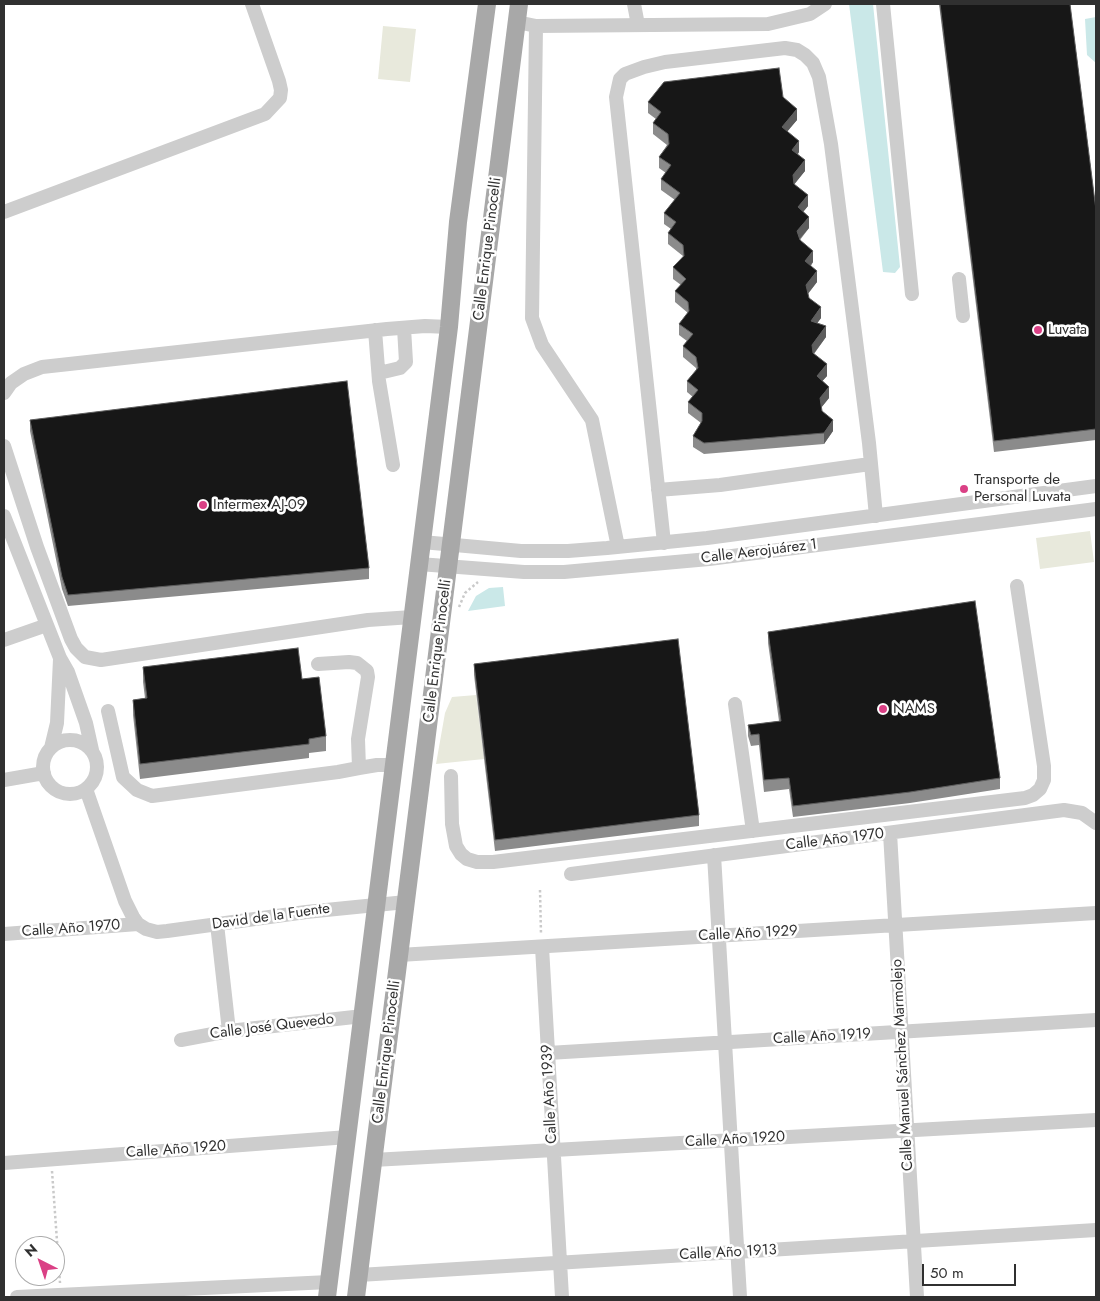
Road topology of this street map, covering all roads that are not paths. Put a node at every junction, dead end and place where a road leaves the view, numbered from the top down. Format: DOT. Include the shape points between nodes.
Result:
graph roads {
  1 [pos="252,4"];
  2 [pos="487,4"];
  3 [pos="519,4"];
  4 [pos="634,4"];
  5 [pos="825,4"];
  6 [pos="882,4"];
  7 [pos="517,22"];
  8 [pos="638,25"];
  9 [pos="536,26"];
  10 [pos="4,212"];
  11 [pos="959,279"];
  12 [pos="912,294"];
  13 [pos="963,316"];
  14 [pos="449,327"];
  15 [pos="404,328"];
  16 [pos="374,330"];
  17 [pos="379,373"];
  18 [pos="4,393"];
  19 [pos="4,446"];
  20 [pos="870,464"];
  21 [pos="393,465"];
  22 [pos="1096,486"];
  23 [pos="658,490"];
  24 [pos="1096,509"];
  25 [pos="4,516"];
  26 [pos="876,516"];
  27 [pos="8,542"];
  28 [pos="422,542"];
  29 [pos="664,543"];
  30 [pos="451,544"];
  31 [pos="618,547"];
  32 [pos="419,564"];
  33 [pos="448,567"];
  34 [pos="1018,586"];
  35 [pos="412,617"];
  36 [pos="47,624"];
  37 [pos="4,640"];
  38 [pos="60,658"];
  39 [pos="318,664"];
  40 [pos="735,704"];
  41 [pos="108,711"];
  42 [pos="51,748"];
  43 [pos="92,750"];
  44 [pos="394,765"];
  45 [pos="359,768"];
  46 [pos="44,773"];
  47 [pos="451,776"];
  48 [pos="4,780"];
  49 [pos="86,789"];
  50 [pos="1096,823"];
  51 [pos="753,831"];
  52 [pos="890,832"];
  53 [pos="714,856"];
  54 [pos="571,874"];
  55 [pos="406,902"];
  56 [pos="377,904"];
  57 [pos="1096,913"];
  58 [pos="138,924"];
  59 [pos="217,924"];
  60 [pos="896,925"];
  61 [pos="4,934"];
  62 [pos="719,936"];
  63 [pos="542,947"];
  64 [pos="399,955"];
  65 [pos="363,1016"];
  66 [pos="1096,1020"];
  67 [pos="229,1031"];
  68 [pos="902,1032"];
  69 [pos="181,1040"];
  70 [pos="725,1042"];
  71 [pos="548,1053"];
  72 [pos="1096,1120"];
  73 [pos="907,1130"];
  74 [pos="348,1137"];
  75 [pos="731,1140"];
  76 [pos="553,1150"];
  77 [pos="373,1160"];
  78 [pos="4,1163"];
  79 [pos="1096,1230"];
  80 [pos="914,1241"];
  81 [pos="737,1252"];
  82 [pos="560,1263"];
  83 [pos="359,1275"];
  84 [pos="328,1290"];
  85 [pos="17,1297"];
  86 [pos="356,1297"];
  87 [pos="562,1297"];
  88 [pos="740,1297"];
  89 [pos="917,1297"];
  1 -- 10 [label="street" via="279,81 280,98 265,114"];
  2 -- 14 [label="main road, Calle Enrique Pinocelli" via="458,222"];
  3 -- 7 [label="main road, Calle Enrique Pinocelli"];
  4 -- 8 [label="street"];
  5 -- 8 [label="street" via="810,14 768,24"];
  6 -- 12 [label="street"];
  7 -- 9 [label="street"];
  7 -- 30 [label="main road, Calle Enrique Pinocelli"];
  8 -- 9 [label="street"];
  9 -- 31 [label="street" via="532,318 542,345 592,420"];
  11 -- 13 [label="street"];
  14 -- 15 [label="street"];
  14 -- 28 [label="main road, Calle Enrique Pinocelli"];
  15 -- 16 [label="street"];
  15 -- 17 [label="street" via="406,362 400,368"];
  16 -- 17 [label="street"];
  16 -- 18 [label="street" via="42,367 24,374"];
  17 -- 21 [label="street"];
  19 -- 35 [label="street" via="70,639 85,658 101,660 368,620"];
  20 -- 23 [label="street"];
  20 -- 23 [label="street" via="831,144 819,77 813,63 797,50 770,49 644,67 625,74 617,86 618,125"];
  20 -- 26 [label="street"];
  22 -- 26 [label="street, Calle Aerojuárez 1"];
  23 -- 29 [label="street"];
  24 -- 33 [label="street, Calle Aerojuárez 1" via="709,559 564,572"];
  25 -- 27 [label="street"];
  26 -- 29 [label="street, Calle Aerojuárez 1"];
  27 -- 36 [label="street"];
  28 -- 30 [label="street, Calle Aerojuárez 1"];
  28 -- 32 [label="main road, Calle Enrique Pinocelli"];
  29 -- 31 [label="street, Calle Aerojuárez 1"];
  30 -- 31 [label="street, Calle Aerojuárez 1" via="540,551"];
  30 -- 33 [label="main road, Calle Enrique Pinocelli"];
  32 -- 33 [label="street, Calle Aerojuárez 1"];
  32 -- 35 [label="main road, Calle Enrique Pinocelli"];
  33 -- 55 [label="main road, Calle Enrique Pinocelli"];
  34 -- 51 [label="street" via="1044,766 1040,790 1025,798"];
  35 -- 44 [label="main road, Calle Enrique Pinocelli"];
  36 -- 37 [label="street"];
  36 -- 38 [label="street"];
  38 -- 42 [label="street" via="57,723"];
  38 -- 43 [label="street" via="75,690"];
  39 -- 45 [label="street" via="349,662 367,671 366,699 358,739"];
  40 -- 51 [label="street"];
  41 -- 45 [label="street" via="123,777 136,790 152,796"];
  42 -- 43 [label="street" via="58,742 76,740"];
  42 -- 46 [label="street" via="43,764"];
  43 -- 49 [label="street" via="96,758 96,775"];
  44 -- 45 [label="street"];
  44 -- 56 [label="main road, Calle Enrique Pinocelli"];
  46 -- 48 [label="street"];
  46 -- 49 [label="street" via="47,781 60,792 78,793"];
  47 -- 51 [label="street" via="456,846 467,860 477,862"];
  49 -- 58 [label="street" via="125,901"];
  50 -- 52 [label="street, Calle Año 1970" via="1082,813 1064,810"];
  52 -- 53 [label="street, Calle Año 1970"];
  52 -- 60 [label="street, Calle Manuel Sánchez Marmolejo"];
  53 -- 54 [label="street, Calle Año 1970"];
  53 -- 62 [label="street"];
  55 -- 56 [label="street, David de la Fuente"];
  55 -- 64 [label="main road, Calle Enrique Pinocelli"];
  56 -- 59 [label="street, David de la Fuente"];
  56 -- 65 [label="main road, Calle Enrique Pinocelli"];
  57 -- 60 [label="street, Calle Año 1929"];
  58 -- 59 [label="street, David de la Fuente" via="157,932"];
  58 -- 61 [label="street, Calle Año 1970"];
  59 -- 67 [label="street"];
  60 -- 62 [label="street, Calle Año 1929"];
  60 -- 68 [label="street, Calle Manuel Sánchez Marmolejo"];
  62 -- 63 [label="street, Calle Año 1929"];
  62 -- 70 [label="street"];
  63 -- 64 [label="street, Calle Año 1929"];
  63 -- 71 [label="street, Calle Año 1939"];
  64 -- 77 [label="main road, Calle Enrique Pinocelli"];
  65 -- 67 [label="street, Calle José Quevedo"];
  65 -- 74 [label="main road, Calle Enrique Pinocelli"];
  66 -- 68 [label="street, Calle Año 1919"];
  67 -- 69 [label="street, Calle José Quevedo"];
  68 -- 70 [label="street, Calle Año 1919"];
  68 -- 73 [label="street, Calle Manuel Sánchez Marmolejo"];
  70 -- 71 [label="street, Calle Año 1919"];
  70 -- 75 [label="street"];
  71 -- 76 [label="street, Calle Año 1939"];
  72 -- 73 [label="street, Calle Año 1920"];
  73 -- 75 [label="street, Calle Año 1920"];
  73 -- 80 [label="street, Calle Manuel Sánchez Marmolejo"];
  74 -- 78 [label="street, Calle Año 1920"];
  74 -- 84 [label="main road, Calle Enrique Pinocelli"];
  75 -- 76 [label="street, Calle Año 1920"];
  75 -- 81 [label="street"];
  76 -- 77 [label="street, Calle Año 1920"];
  76 -- 82 [label="street, Calle Año 1939"];
  77 -- 83 [label="main road, Calle Enrique Pinocelli"];
  79 -- 80 [label="street, Calle Año 1913"];
  80 -- 81 [label="street, Calle Año 1913"];
  80 -- 89 [label="street, Calle Manuel Sánchez Marmolejo"];
  81 -- 82 [label="street, Calle Año 1913"];
  81 -- 88 [label="street"];
  82 -- 83 [label="street, Calle Año 1913"];
  82 -- 87 [label="street, Calle Año 1939"];
  83 -- 86 [label="main road, Calle Enrique Pinocelli"];
  84 -- 85 [label="street"];
}
